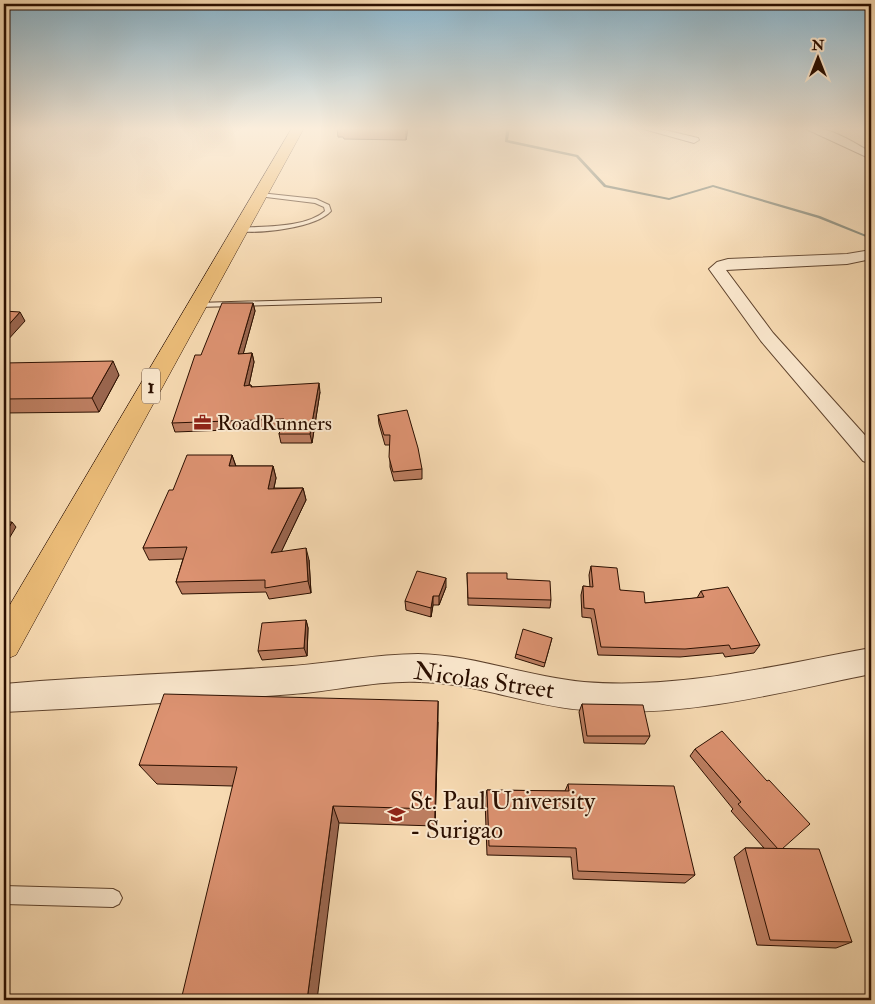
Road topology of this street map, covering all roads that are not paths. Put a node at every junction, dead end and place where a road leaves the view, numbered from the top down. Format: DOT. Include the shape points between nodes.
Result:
graph roads {
  1 [pos="271,175"];
  2 [pos="260,195"];
  3 [pos="240,230"];
  4 [pos="871,255"];
  5 [pos="378,300"];
  6 [pos="197,305"];
  7 [pos="871,456"];
  8 [pos="4,645"];
  9 [pos="871,661"];
  10 [pos="4,698"];
  11 [pos="4,895"];
  12 [pos="113,898"];
  1 -- 2 [label="highway, 1"];
  2 -- 3 [label="highway, 1"];
  2 -- 3 [label="lane" via="316,201 324,204 328,211 322,218 309,222"];
  3 -- 6 [label="highway, 1"];
  4 -- 7 [label="street" via="728,264 717,269 767,337"];
  5 -- 6 [label="lane"];
  6 -- 8 [label="highway, 1"];
  9 -- 10 [label="street, Nicolas Street" via="678,696 584,696 420,668"];
  11 -- 12 [label="lane"];
}
